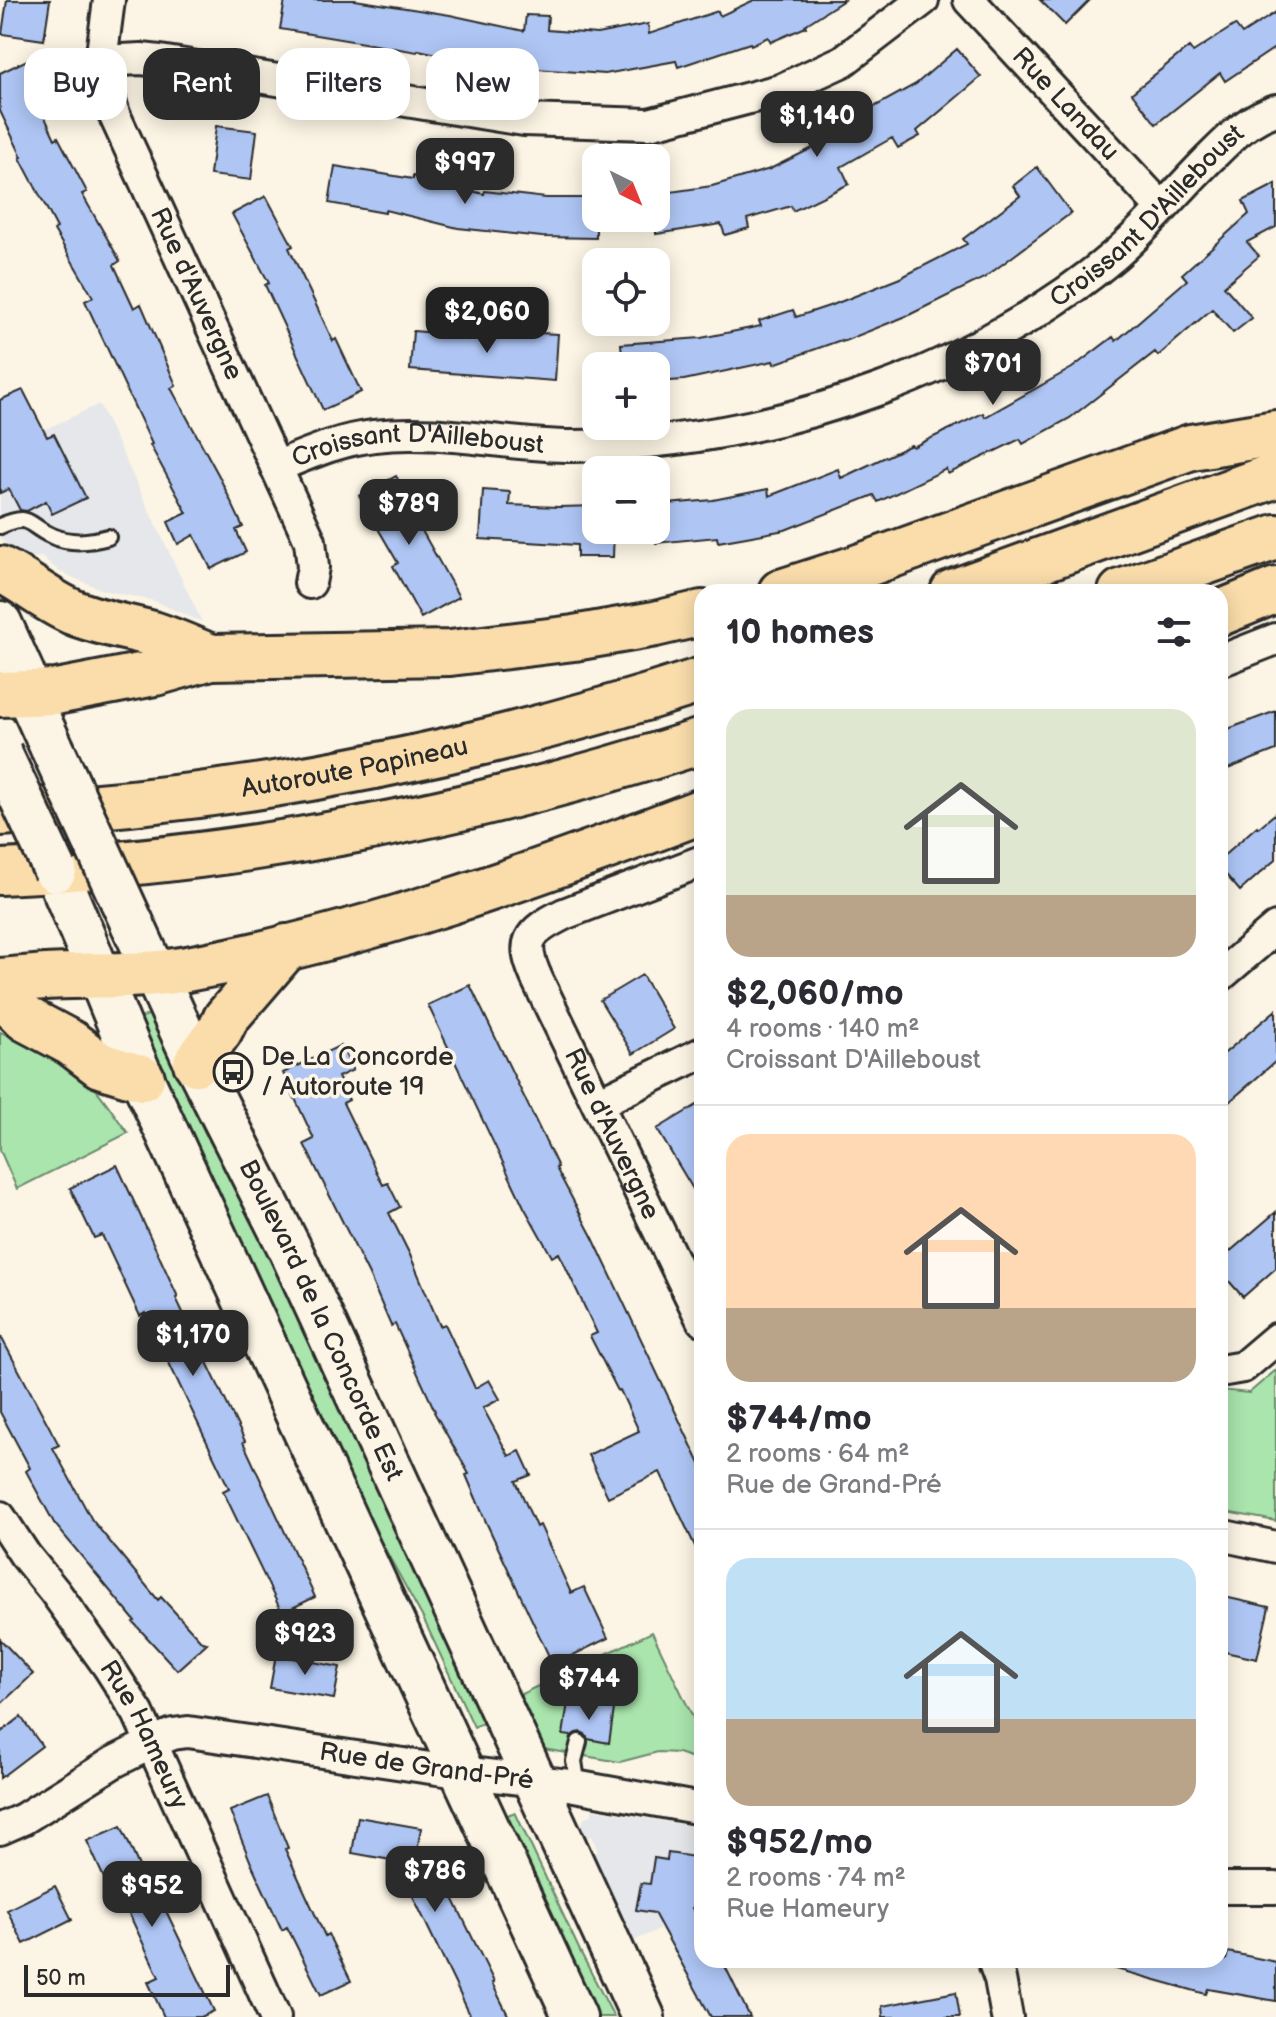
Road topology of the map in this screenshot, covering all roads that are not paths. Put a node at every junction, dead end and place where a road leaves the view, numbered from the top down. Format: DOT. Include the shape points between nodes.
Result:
graph roads {
  1 [pos="109,0"];
  2 [pos="923,0"];
  3 [pos="969,0"];
  4 [pos="103,48"];
  5 [pos="127,60"];
  6 [pos="1276,110"];
  7 [pos="117,120"];
  8 [pos="1162,208"];
  9 [pos="1276,433"];
  10 [pos="276,467"];
  11 [pos="1276,475"];
  12 [pos="0,526"];
  13 [pos="108,537"];
  14 [pos="1276,537"];
  15 [pos="0,569"];
  16 [pos="310,583"];
  17 [pos="806,584"];
  18 [pos="975,584"];
  19 [pos="1144,584"];
  20 [pos="1276,590"];
  21 [pos="1228,610"];
  22 [pos="694,615"];
  23 [pos="0,623"];
  24 [pos="1276,639"];
  25 [pos="211,657"];
  26 [pos="1228,658"];
  27 [pos="694,682"];
  28 [pos="14,694"];
  29 [pos="694,743"];
  30 [pos="0,753"];
  31 [pos="0,813"];
  32 [pos="694,814"];
  33 [pos="694,864"];
  34 [pos="0,872"];
  35 [pos="1276,928"];
  36 [pos="287,947"];
  37 [pos="1228,969"];
  38 [pos="156,973"];
  39 [pos="99,975"];
  40 [pos="0,981"];
  41 [pos="0,994"];
  42 [pos="694,1057"];
  43 [pos="196,1063"];
  44 [pos="142,1078"];
  45 [pos="598,1103"];
  46 [pos="694,1303"];
  47 [pos="1276,1339"];
  48 [pos="1228,1370"];
  49 [pos="0,1517"];
  50 [pos="1228,1537"];
  51 [pos="1276,1547"];
  52 [pos="13,1560"];
  53 [pos="153,1742"];
  54 [pos="579,1742"];
  55 [pos="462,1772"];
  56 [pos="533,1781"];
  57 [pos="578,1787"];
  58 [pos="694,1808"];
  59 [pos="0,1829"];
  60 [pos="1228,1888"];
  61 [pos="1276,1888"];
  62 [pos="996,1968"];
  63 [pos="275,2017"];
  64 [pos="575,2017"];
  65 [pos="643,2017"];
  66 [pos="1007,2017"];
  1 -- 4 [label="street, Rue d'Auvergne"];
  2 -- 5 [label="street" via="843,61 780,90 649,124 524,120"];
  3 -- 8 [label="street, Rue Landau"];
  6 -- 8 [label="street, Croissant D'Ailleboust" via="1238,130"];
  7 -- 10 [label="street, Rue d'Auvergne"];
  8 -- 10 [label="street, Croissant D'Ailleboust" via="1095,271 1003,330 913,377 821,409 729,430 628,444 545,446 432,433 373,436"];
  9 -- 17 [label="highway" via="1191,447"];
  10 -- 16 [label="street, Rue d'Auvergne" via="310,541"];
  11 -- 18 [label="highway"];
  12 -- 13 [label="lane" via="23,519 67,541"];
  14 -- 19 [label="highway"];
  15 -- 25 [label="highway" via="72,612 153,634"];
  20 -- 21 [label="highway"];
  22 -- 25 [label="highway" via="588,636 450,653"];
  23 -- 28 [label="street, Boulevard de la Concorde Est" via="23,674"];
  24 -- 26 [label="street"];
  25 -- 28 [label="highway" via="56,692"];
  27 -- 31 [label="highway, Autoroute Papineau" via="504,738 330,776 223,793"];
  28 -- 38 [label="street, Boulevard de la Concorde Est, bridge" via="52,748"];
  29 -- 34 [label="highway" via="415,818 251,847"];
  30 -- 39 [label="street, bridge"];
  32 -- 36 [label="highway" via="448,903"];
  33 -- 45 [label="street, Rue d'Auvergne" via="564,914 539,929 528,944 530,963"];
  35 -- 37 [label="street"];
  36 -- 38 [label="highway"];
  36 -- 43 [label="highway" via="234,1008"];
  38 -- 39 [label="highway"];
  38 -- 43 [label="street, Boulevard de la Concorde Est"];
  39 -- 40 [label="highway"];
  39 -- 44 [label="street"];
  41 -- 44 [label="highway" via="26,1019 100,1065"];
  42 -- 45 [label="street"];
  43 -- 56 [label="street, Boulevard de la Concorde Est" via="290,1249"];
  44 -- 55 [label="street"];
  45 -- 46 [label="street, Rue d'Auvergne"];
  47 -- 48 [label="street" via="1243,1367"];
  49 -- 52 [label="street, Rue Hameury"];
  50 -- 51 [label="street"];
  52 -- 53 [label="street, Rue Hameury" via="55,1592"];
  53 -- 55 [label="street, Rue de Grand-Pré" via="188,1732"];
  53 -- 59 [label="street, Rue de Grand-Pré"];
  53 -- 63 [label="street, Rue Hameury"];
  54 -- 57 [label="lane" via="574,1761"];
  55 -- 56 [label="street, Rue de Grand-Pré"];
  55 -- 64 [label="street"];
  56 -- 57 [label="street, Rue de Grand-Pré"];
  56 -- 65 [label="street, Boulevard de la Concorde Est"];
  57 -- 58 [label="street, Rue de Grand-Pré"];
  60 -- 61 [label="street"];
  62 -- 66 [label="street"];
}
